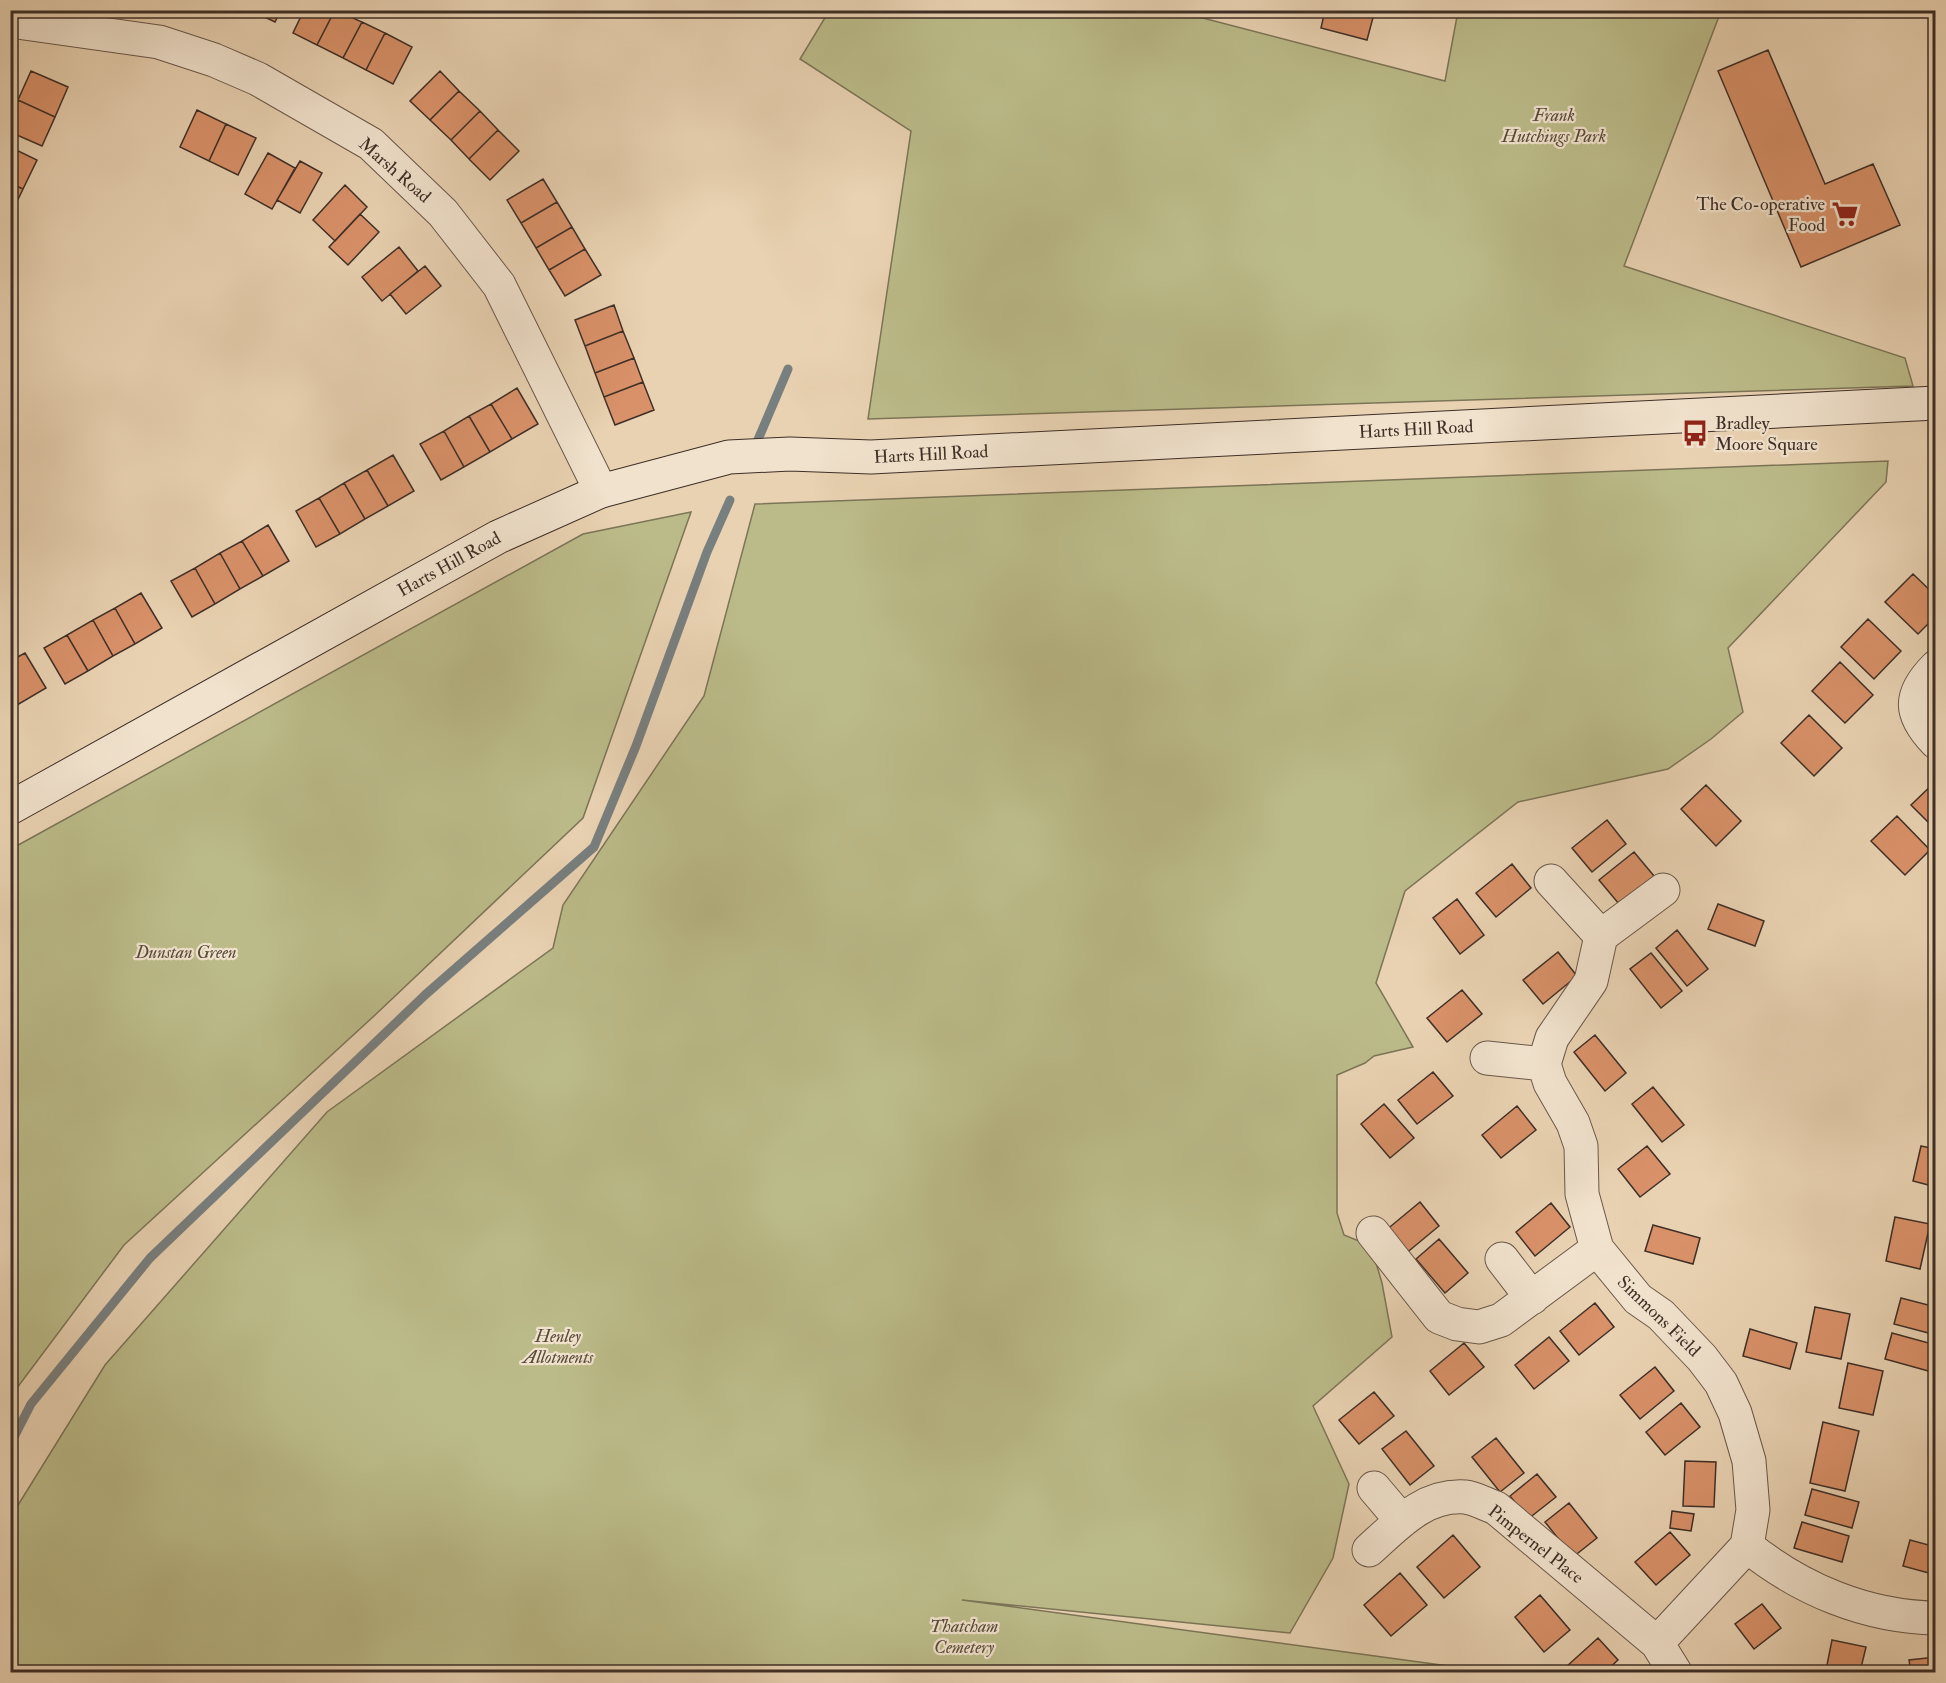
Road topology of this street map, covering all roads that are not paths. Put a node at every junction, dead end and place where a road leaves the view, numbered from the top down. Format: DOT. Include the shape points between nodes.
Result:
graph roads {
  1 [pos="10,21"];
  2 [pos="1935,403"];
  3 [pos="601,490"];
  4 [pos="1935,667"];
  5 [pos="1935,742"];
  6 [pos="10,808"];
  7 [pos="1551,881"];
  8 [pos="1663,890"];
  9 [pos="1601,936"];
  10 [pos="1486,1058"];
  11 [pos="1544,1064"];
  12 [pos="1373,1233"];
  13 [pos="1597,1249"];
  14 [pos="1502,1259"];
  15 [pos="1532,1298"];
  16 [pos="1374,1488"];
  17 [pos="1402,1521"];
  18 [pos="1747,1546"];
  19 [pos="1369,1550"];
  20 [pos="1935,1618"];
  21 [pos="1657,1642"];
  22 [pos="1675,1672"];
  1 -- 3 [label="street, Marsh Road" via="159,42 258,79 371,144 443,213 499,285"];
  2 -- 3 [label="street, Harts Hill Road" via="871,457 729,457"];
  3 -- 6 [label="street, Harts Hill Road" via="498,537"];
  4 -- 5 [label="street" via="1919,686 1915,704 1920,724"];
  7 -- 9 [label="street"];
  8 -- 9 [label="street"];
  9 -- 11 [label="street" via="1591,981 1552,1038"];
  10 -- 11 [label="street"];
  11 -- 13 [label="street, Simmons Field" via="1581,1146 1582,1194"];
  12 -- 15 [label="street" via="1439,1317 1479,1327 1501,1320"];
  13 -- 15 [label="street"];
  13 -- 18 [label="street, Simmons Field" via="1618,1278 1661,1315 1721,1383 1735,1413 1749,1461 1754,1510"];
  14 -- 15 [label="street"];
  16 -- 17 [label="street"];
  17 -- 19 [label="street, Pimpernel Place"];
  17 -- 21 [label="street, Pimpernel Place" via="1421,1505 1444,1498 1467,1497 1496,1508"];
  18 -- 20 [label="street" via="1773,1567 1833,1597 1871,1610"];
  18 -- 21 [label="street"];
  21 -- 22 [label="street, Pimpernel Place"];
}
